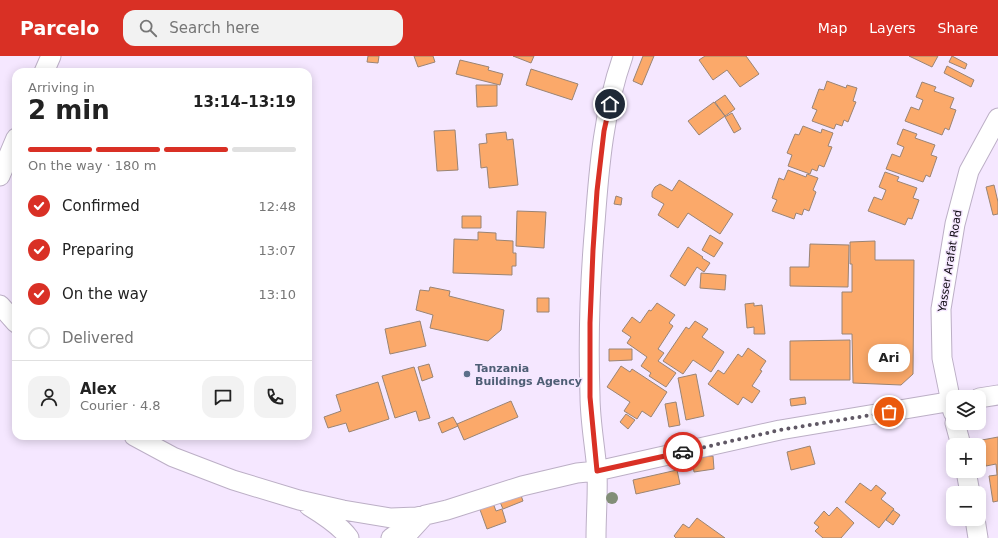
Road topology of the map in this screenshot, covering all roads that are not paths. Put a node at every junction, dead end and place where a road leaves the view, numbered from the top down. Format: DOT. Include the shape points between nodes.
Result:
graph roads {
  1 [pos="51,56"];
  2 [pos="624,56"];
  3 [pos="46,68"];
  4 [pos="998,118"];
  5 [pos="12,148"];
  6 [pos="0,176"];
  7 [pos="0,305"];
  8 [pos="12,318"];
  9 [pos="949,390"];
  10 [pos="998,395"];
  11 [pos="986,397"];
  12 [pos="946,406"];
  13 [pos="141,440"];
  14 [pos="597,471"];
  15 [pos="299,500"];
  16 [pos="425,515"];
  17 [pos="976,526"];
  18 [pos="349,538"];
  19 [pos="391,538"];
  20 [pos="404,538"];
  21 [pos="596,538"];
  22 [pos="978,538"];
  1 -- 3 [label="street"];
  2 -- 14 [label="street" via="616,77 604,131 593,250 590,397"];
  4 -- 9 [label="street, Yasser Arafat Road" via="969,171 953,232 941,309 942,358"];
  5 -- 6 [label="street"];
  7 -- 8 [label="street"];
  10 -- 11 [label="street"];
  12 -- 14 [label="street" via="780,430"];
  13 -- 15 [label="street" via="179,460"];
  14 -- 16 [label="street" via="522,486"];
  14 -- 21 [label="street"];
  15 -- 16 [label="street" via="391,518"];
  15 -- 18 [label="street" via="322,514"];
  16 -- 19 [label="street"];
  16 -- 20 [label="street"];
  17 -- 22 [label="street"];
}
